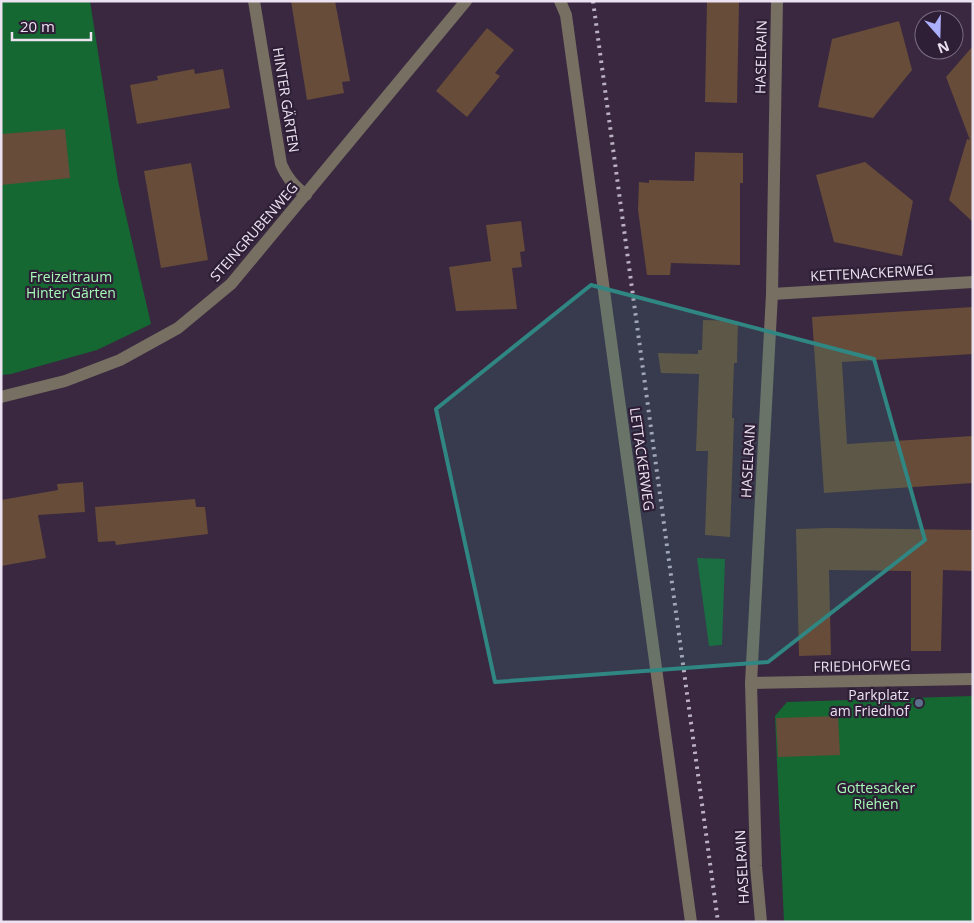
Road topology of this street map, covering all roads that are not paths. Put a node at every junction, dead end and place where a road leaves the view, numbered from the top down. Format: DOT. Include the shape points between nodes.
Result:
graph roads {
  1 [pos="254,1"];
  2 [pos="466,1"];
  3 [pos="560,1"];
  4 [pos="777,1"];
  5 [pos="306,195"];
  6 [pos="973,282"];
  7 [pos="772,294"];
  8 [pos="1,397"];
  9 [pos="973,679"];
  10 [pos="751,683"];
  11 [pos="691,922"];
  12 [pos="761,922"];
  1 -- 5 [label="street, HINTER GÄRTEN" via="281,164 293,186"];
  2 -- 5 [label="street, STEINGRUBENWEG"];
  3 -- 11 [label="street, LETTACKERWEG" via="566,14"];
  4 -- 7 [label="street, HASELRAIN"];
  5 -- 8 [label="street, STEINGRUBENWEG" via="231,284 178,328 120,360 65,381"];
  6 -- 7 [label="street, KETTENACKERWEG"];
  7 -- 10 [label="street, HASELRAIN"];
  9 -- 10 [label="street, FRIEDHOFWEG"];
  10 -- 12 [label="street, HASELRAIN" via="756,866"];
}
